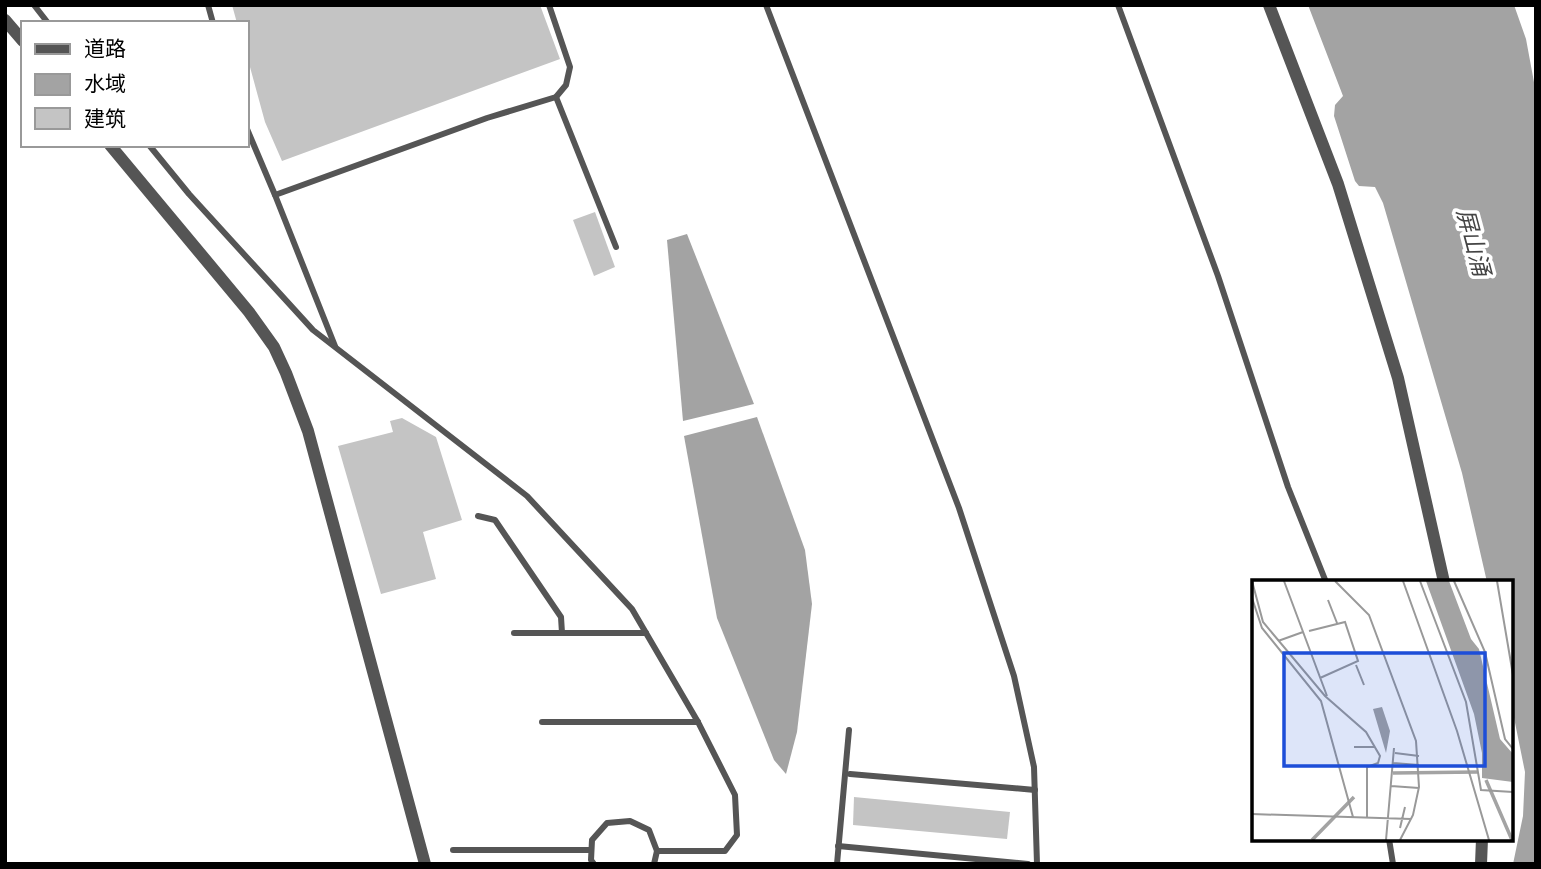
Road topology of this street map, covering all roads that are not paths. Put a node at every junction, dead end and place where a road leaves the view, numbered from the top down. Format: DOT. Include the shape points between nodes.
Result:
graph roads {
  1 [pos="34,5"];
  2 [pos="549,5"];
  3 [pos="766,5"];
  4 [pos="1118,5"];
  5 [pos="1269,5"];
  6 [pos="5,20"];
  7 [pos="46,21"];
  8 [pos="21,39"];
  9 [pos="556,97"];
  10 [pos="248,131"];
  11 [pos="112,147"];
  12 [pos="151,147"];
  13 [pos="275,195"];
  14 [pos="616,247"];
  15 [pos="335,348"];
  16 [pos="478,516"];
  17 [pos="1325,580"];
  18 [pos="1444,580"];
  19 [pos="562,633"];
  20 [pos="646,633"];
  21 [pos="514,634"];
  22 [pos="542,722"];
  23 [pos="698,722"];
  24 [pos="849,730"];
  25 [pos="850,774"];
  26 [pos="1034,790"];
  27 [pos="1389,841"];
  28 [pos="1482,841"];
  29 [pos="838,846"];
  30 [pos="453,850"];
  31 [pos="591,850"];
  32 [pos="657,851"];
  33 [pos="425,864"];
  34 [pos="594,864"];
  35 [pos="654,864"];
  36 [pos="837,864"];
  37 [pos="1028,864"];
  38 [pos="1037,864"];
  39 [pos="1393,864"];
  40 [pos="1481,864"];
  1 -- 7 [label="lane"];
  2 -- 9 [label="lane" via="570,67 566,85"];
  3 -- 26 [label="lane" via="959,508 1014,676 1034,767"];
  4 -- 17 [label="lane"];
  5 -- 18 [label="street" via="1338,184 1398,378"];
  6 -- 8 [label="street"];
  9 -- 13 [label="lane"];
  9 -- 14 [label="lane"];
  10 -- 13 [label="lane"];
  11 -- 33 [label="street" via="249,312 286,373 307,431"];
  12 -- 15 [label="lane" via="313,330"];
  13 -- 15 [label="lane"];
  15 -- 20 [label="lane" via="527,496 632,609"];
  16 -- 19 [label="lane" via="495,520 561,617"];
  19 -- 20 [label="lane"];
  19 -- 21 [label="lane"];
  20 -- 23 [label="lane"];
  22 -- 23 [label="lane"];
  23 -- 32 [label="lane" via="735,795 737,835 725,851"];
  24 -- 29 [label="lane"];
  25 -- 26 [label="lane"];
  26 -- 38 [label="lane"];
  27 -- 39 [label="lane"];
  28 -- 40 [label="street"];
  29 -- 36 [label="lane"];
  29 -- 37 [label="lane"];
  30 -- 31 [label="lane"];
  31 -- 32 [label="lane" via="592,840 607,823 629,821 649,830"];
  31 -- 34 [label="lane"];
  32 -- 35 [label="lane"];
}
